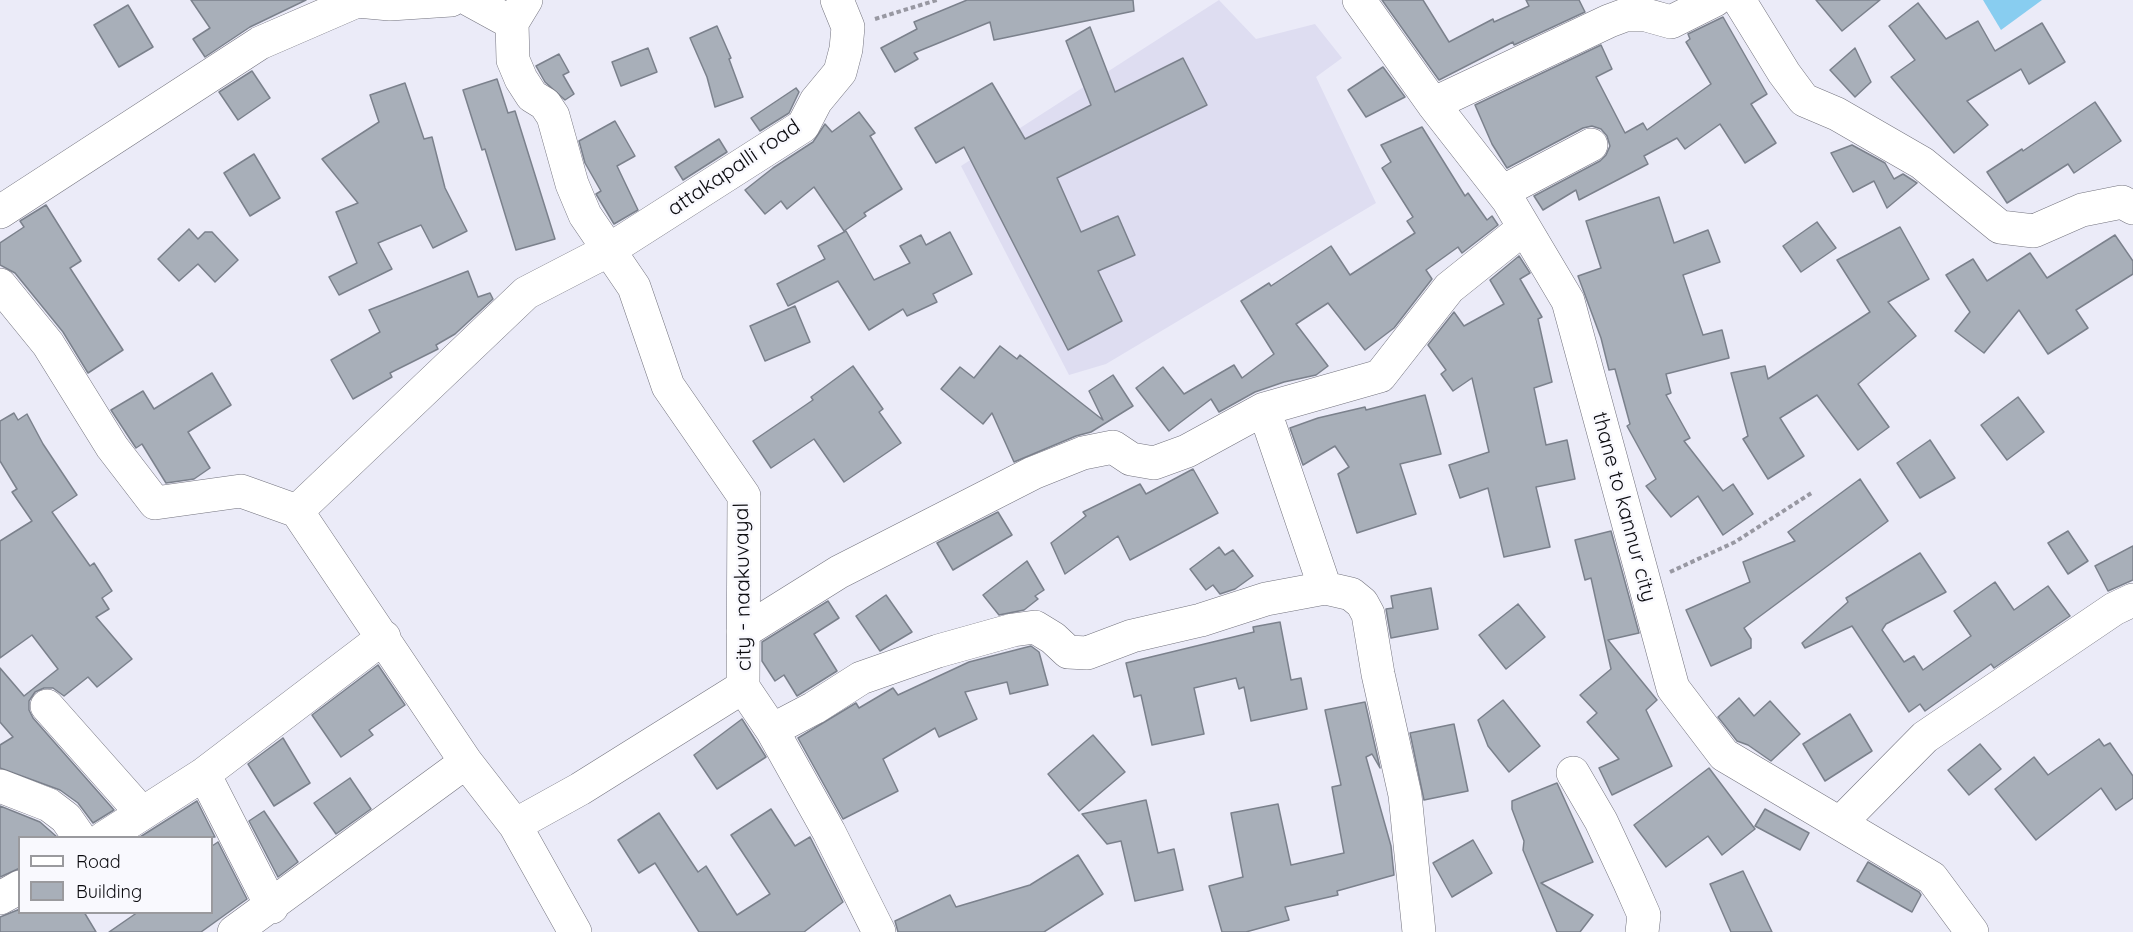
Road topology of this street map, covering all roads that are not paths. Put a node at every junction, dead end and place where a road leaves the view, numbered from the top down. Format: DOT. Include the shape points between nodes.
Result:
graph roads {
  1 [pos="451,0"];
  2 [pos="470,0"];
  3 [pos="1359,0"];
  4 [pos="1716,0"];
  5 [pos="1739,0"];
  6 [pos="363,1"];
  7 [pos="519,11"];
  8 [pos="842,14"];
  9 [pos="1433,104"];
  10 [pos="1591,145"];
  11 [pos="1502,192"];
  12 [pos="2133,208"];
  13 [pos="0,212"];
  14 [pos="1524,228"];
  15 [pos="609,249"];
  16 [pos="0,285"];
  17 [pos="1264,409"];
  18 [pos="297,511"];
  19 [pos="1325,588"];
  20 [pos="2133,600"];
  21 [pos="743,632"];
  22 [pos="384,637"];
  23 [pos="743,687"];
  24 [pos="47,706"];
  25 [pos="772,730"];
  26 [pos="466,762"];
  27 [pos="1573,772"];
  28 [pos="204,774"];
  29 [pos="0,786"];
  30 [pos="141,812"];
  31 [pos="1840,823"];
  32 [pos="515,825"];
  33 [pos="79,836"];
  34 [pos="105,836"];
  35 [pos="18,888"];
  36 [pos="0,898"];
  37 [pos="272,907"];
  38 [pos="234,932"];
  39 [pos="575,932"];
  40 [pos="879,932"];
  41 [pos="1419,932"];
  42 [pos="1642,932"];
  43 [pos="1972,932"];
  1 -- 6 [label="street" via="390,4"];
  2 -- 7 [label="street"];
  3 -- 9 [label="street, thane to kannur city"];
  4 -- 9 [label="street" via="1671,21 1625,15"];
  5 -- 12 [label="street" via="1804,100 1838,114 1922,163 2000,227 2034,231 2082,210 2122,202"];
  6 -- 13 [label="street" via="260,43"];
  7 -- 15 [label="street, city - naakuvayal" via="513,60 532,96 545,104 553,116 581,205"];
  8 -- 15 [label="street, attakapalli road" via="840,72 816,101 803,126"];
  9 -- 11 [label="street, thane to kannur city"];
  10 -- 11 [label="street"];
  11 -- 14 [label="street, thane to kannur city"];
  14 -- 17 [label="street" via="1449,288 1380,376"];
  14 -- 31 [label="street, thane to kannur city" via="1568,301 1673,688 1724,755"];
  15 -- 18 [label="street, attakapalli road" via="526,293"];
  15 -- 21 [label="street, city - naakuvayal" via="634,287 668,386 744,496"];
  16 -- 18 [label="street" via="48,344 112,447 155,503 242,491"];
  17 -- 19 [label="street"];
  17 -- 21 [label="street" via="1187,451 1154,463 1131,459 1113,447 1083,453 1033,473 839,572"];
  18 -- 22 [label="street"];
  19 -- 25 [label="street" via="1266,599 1132,636 1087,653 1068,652 1035,627 1013,630 861,678"];
  19 -- 41 [label="street" via="1351,594 1368,615 1405,795"];
  20 -- 31 [label="street" via="1924,737"];
  21 -- 23 [label="street, city - naakuvayal"];
  22 -- 26 [label="street"];
  22 -- 28 [label="street"];
  23 -- 25 [label="street"];
  23 -- 32 [label="street, city - naakuvayal"];
  24 -- 30 [label="street"];
  25 -- 40 [label="street" via="830,832"];
  26 -- 32 [label="street"];
  26 -- 37 [label="street"];
  27 -- 42 [label="street" via="1601,821 1644,915"];
  28 -- 30 [label="street"];
  28 -- 37 [label="street"];
  29 -- 33 [label="street" via="49,805 66,818"];
  30 -- 34 [label="street"];
  31 -- 43 [label="street, thane to kannur city" via="1932,878"];
  32 -- 39 [label="street"];
  35 -- 36 [label="street"];
  37 -- 38 [label="street"];
}
